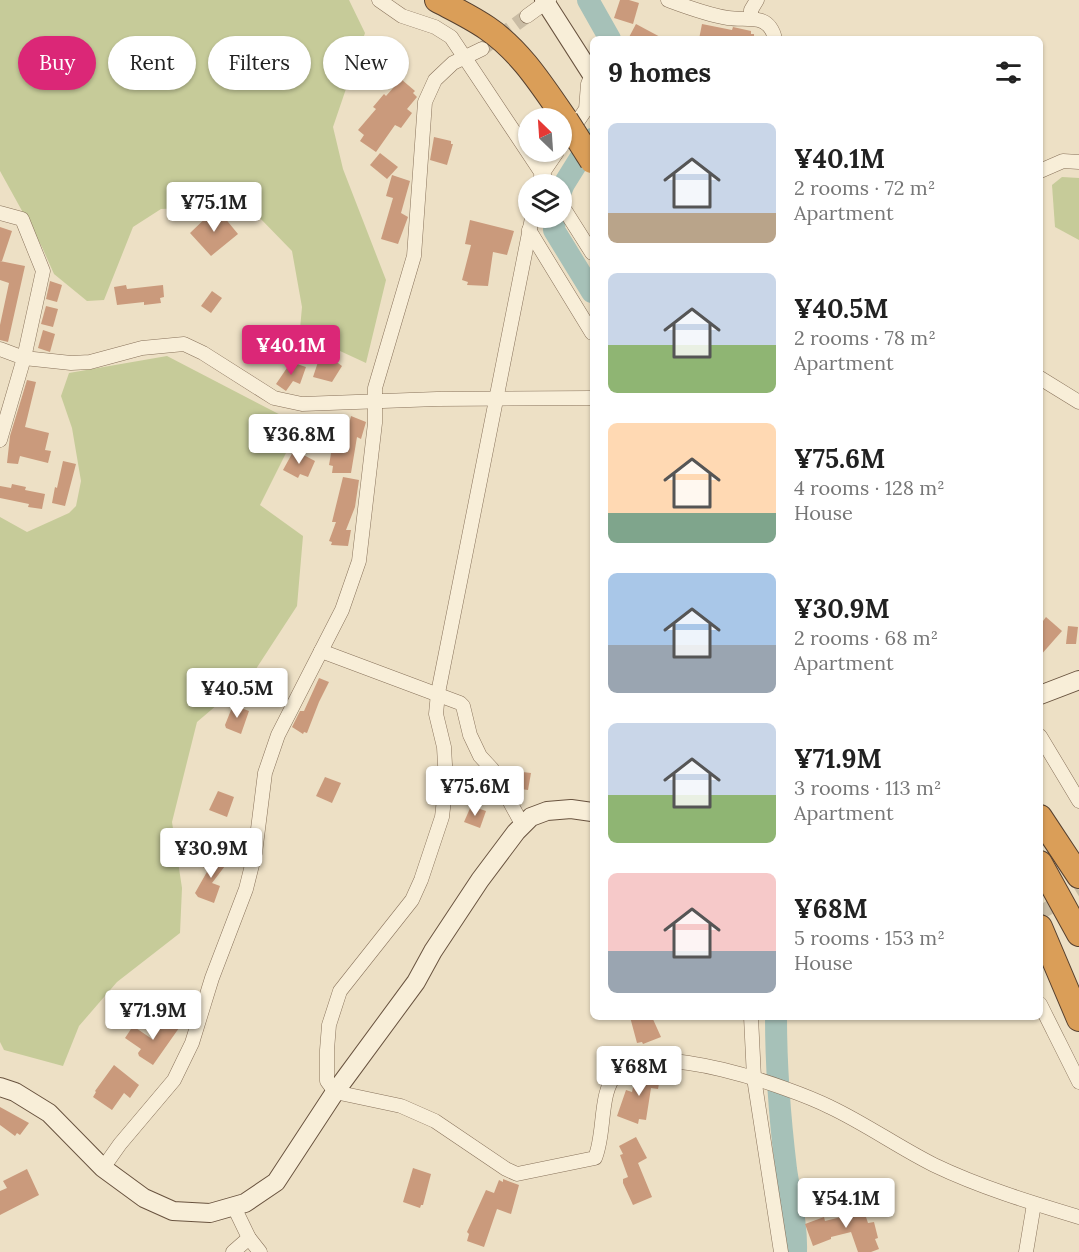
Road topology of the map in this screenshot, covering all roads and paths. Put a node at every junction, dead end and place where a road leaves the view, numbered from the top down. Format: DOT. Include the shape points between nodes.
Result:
graph roads {
  1 [pos="378,0"];
  2 [pos="437,0"];
  3 [pos="668,0"];
  4 [pos="757,0"];
  5 [pos="546,1"];
  6 [pos="526,16"];
  7 [pos="752,17"];
  8 [pos="775,36"];
  9 [pos="482,49"];
  10 [pos="465,58"];
  11 [pos="590,72"];
  12 [pos="590,80"];
  13 [pos="572,130"];
  14 [pos="590,158"];
  15 [pos="1079,162"];
  16 [pos="1043,170"];
  17 [pos="539,174"];
  18 [pos="0,213"];
  19 [pos="572,221"];
  20 [pos="529,228"];
  21 [pos="532,228"];
  22 [pos="590,250"];
  23 [pos="590,329"];
  24 [pos="0,349"];
  25 [pos="24,358"];
  26 [pos="1043,380"];
  27 [pos="496,399"];
  28 [pos="590,399"];
  29 [pos="375,401"];
  30 [pos="1079,402"];
  31 [pos="0,440"];
  32 [pos="321,651"];
  33 [pos="1079,680"];
  34 [pos="438,693"];
  35 [pos="1043,694"];
  36 [pos="1043,741"];
  37 [pos="1079,801"];
  38 [pos="590,812"];
  39 [pos="1043,822"];
  40 [pos="522,826"];
  41 [pos="1043,847"];
  42 [pos="1043,868"];
  43 [pos="1079,876"];
  44 [pos="1079,910"];
  45 [pos="1043,934"];
  46 [pos="1079,934"];
  47 [pos="1043,1010"];
  48 [pos="1079,1019"];
  49 [pos="751,1020"];
  50 [pos="754,1078"];
  51 [pos="1079,1082"];
  52 [pos="0,1087"];
  53 [pos="335,1092"];
  54 [pos="103,1168"];
  55 [pos="1034,1204"];
  56 [pos="234,1207"];
  57 [pos="1079,1217"];
  58 [pos="249,1238"];
  59 [pos="233,1252"];
  60 [pos="260,1252"];
  61 [pos="781,1252"];
  62 [pos="1026,1252"];
  1 -- 10 [label="street" via="402,16 451,37"];
  2 -- 14 [label="highway, bridge" via="489,29 520,56"];
  3 -- 7 [label="street" via="729,18"];
  4 -- 7 [label="street"];
  5 -- 6 [label="street"];
  5 -- 11 [label="street"];
  7 -- 8 [label="street" via="765,23"];
  9 -- 10 [label="street"];
  10 -- 17 [label="street"];
  10 -- 29 [label="street" via="453,63 435,80 425,102 414,256 375,388"];
  12 -- 13 [label="street" via="586,109"];
  15 -- 16 [label="street" via="1063,161"];
  18 -- 25 [label="street" via="22,219 43,271"];
  19 -- 22 [label="street"];
  20 -- 27 [label="street"];
  21 -- 23 [label="street"];
  24 -- 25 [label="street"];
  25 -- 29 [label="street" via="90,362 142,348 184,344 274,398 302,404"];
  25 -- 31 [label="street"];
  26 -- 30 [label="street"];
  27 -- 28 [label="street"];
  27 -- 29 [label="street"];
  27 -- 34 [label="street"];
  29 -- 32 [label="street" via="359,561 342,610"];
  32 -- 34 [label="street"];
  32 -- 54 [label="street" via="278,735 265,773 255,853 246,889 192,1043 174,1080"];
  33 -- 35 [label="street"];
  34 -- 40 [label="street" via="463,706 480,756 492,769"];
  34 -- 53 [label="street" via="436,714 444,747 446,782 442,817 412,900 340,991 329,1025 327,1050 327,1081"];
  36 -- 37 [label="street"];
  38 -- 40 [label="street" via="547,811 531,817"];
  39 -- 43 [label="highway"];
  40 -- 53 [label="street" via="480,880 416,982"];
  41 -- 44 [label="highway"];
  42 -- 46 [label="highway"];
  45 -- 48 [label="highway"];
  47 -- 51 [label="street"];
  49 -- 50 [label="street"];
  50 -- 53 [label="street" via="697,1064 659,1059 638,1062 619,1070 608,1084 600,1147 595,1158 517,1174 435,1121 401,1106"];
  50 -- 55 [label="street" via="829,1106 933,1164"];
  50 -- 61 [label="street"];
  52 -- 54 [label="street" via="48,1113"];
  53 -- 56 [label="street" via="276,1182"];
  54 -- 56 [label="street" via="144,1198 173,1211 210,1213"];
  55 -- 57 [label="street"];
  55 -- 62 [label="street"];
  56 -- 58 [label="street"];
  58 -- 59 [label="street"];
  58 -- 60 [label="street"];
}
